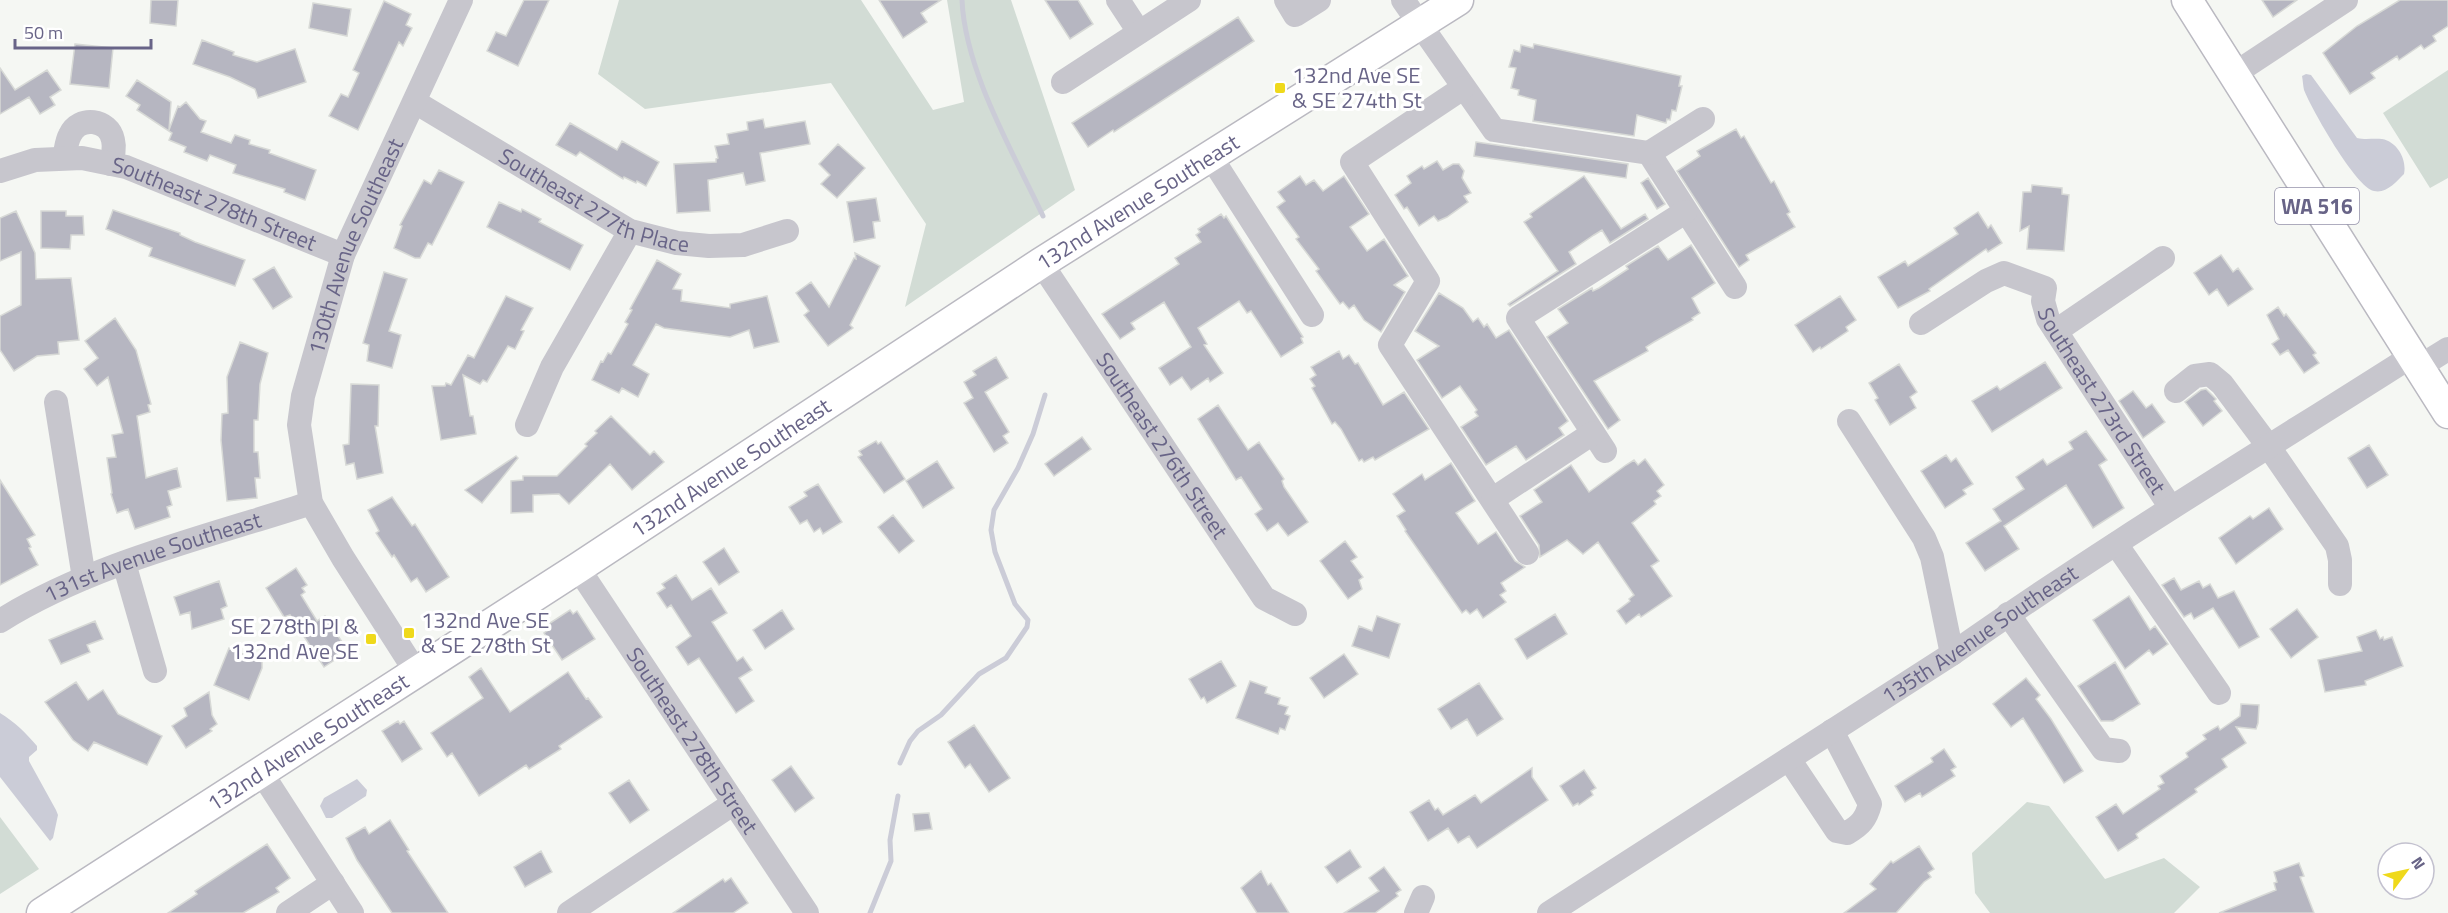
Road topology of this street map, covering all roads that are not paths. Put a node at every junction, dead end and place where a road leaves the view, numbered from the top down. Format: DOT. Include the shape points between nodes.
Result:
graph roads {
  1 [pos="461,0"];
  2 [pos="1118,0"];
  3 [pos="1189,0"];
  4 [pos="1286,0"];
  5 [pos="1319,0"];
  6 [pos="1403,0"];
  7 [pos="1458,0"];
  8 [pos="2187,0"];
  9 [pos="2346,0"];
  10 [pos="1420,25"];
  11 [pos="1139,32"];
  12 [pos="2234,74"];
  13 [pos="1063,82"];
  14 [pos="1463,88"];
  15 [pos="415,102"];
  16 [pos="1702,119"];
  17 [pos="1649,153"];
  18 [pos="1210,157"];
  19 [pos="73,158"];
  20 [pos="111,164"];
  21 [pos="0,171"];
  22 [pos="1685,212"];
  23 [pos="630,231"];
  24 [pos="787,231"];
  25 [pos="343,255"];
  26 [pos="2163,258"];
  27 [pos="1041,263"];
  28 [pos="1734,287"];
  29 [pos="1312,315"];
  30 [pos="1921,323"];
  31 [pos="2056,331"];
  32 [pos="2448,349"];
  33 [pos="2415,362"];
  34 [pos="2176,391"];
  35 [pos="56,402"];
  36 [pos="2448,413"];
  37 [pos="1849,421"];
  38 [pos="527,425"];
  39 [pos="2269,447"];
  40 [pos="1493,499"];
  41 [pos="311,503"];
  42 [pos="2171,508"];
  43 [pos="2116,544"];
  44 [pos="1527,553"];
  45 [pos="124,563"];
  46 [pos="578,568"];
  47 [pos="84,578"];
  48 [pos="2340,584"];
  49 [pos="1295,614"];
  50 [pos="2008,614"];
  51 [pos="0,621"];
  52 [pos="1952,654"];
  53 [pos="155,671"];
  54 [pos="416,672"];
  55 [pos="2219,693"];
  56 [pos="1832,731"];
  57 [pos="2119,751"];
  58 [pos="1789,759"];
  59 [pos="261,772"];
  60 [pos="734,803"];
  61 [pos="333,883"];
  62 [pos="42,913"];
  63 [pos="288,913"];
  64 [pos="352,913"];
  65 [pos="569,913"];
  66 [pos="807,913"];
  67 [pos="1549,913"];
  1 -- 15 [label="street, 130th Avenue Southeast"];
  2 -- 11 [label="street"];
  3 -- 11 [label="street"];
  4 -- 5 [label="street" via="1295,15"];
  6 -- 10 [label="street"];
  7 -- 10 [label="main road, 132nd Avenue Southeast"];
  8 -- 12 [label="main road, WA 516"];
  9 -- 12 [label="street"];
  10 -- 14 [label="street"];
  10 -- 18 [label="main road, 132nd Avenue Southeast"];
  11 -- 13 [label="street"];
  12 -- 33 [label="main road, WA 516"];
  14 -- 17 [label="street" via="1494,130"];
  14 -- 40 [label="street" via="1352,162 1428,280 1390,345"];
  15 -- 23 [label="street, Southeast 277th Place"];
  15 -- 25 [label="street, 130th Avenue Southeast"];
  16 -- 17 [label="street"];
  17 -- 22 [label="street"];
  18 -- 27 [label="main road, 132nd Avenue Southeast"];
  18 -- 29 [label="street"];
  19 -- 20 [label="street, Southeast 278th Street"];
  19 -- 20 [label="street" via="70,134 84,122 93,122 102,124 113,138"];
  19 -- 21 [label="street, Southeast 278th Street" via="35,159"];
  20 -- 25 [label="street, Southeast 278th Street"];
  22 -- 28 [label="street"];
  22 -- 40 [label="street" via="1518,318 1599,442"];
  23 -- 24 [label="street, Southeast 277th Place" via="709,246 743,245"];
  23 -- 38 [label="street" via="552,367"];
  25 -- 41 [label="street, 130th Avenue Southeast" via="303,396 299,425"];
  26 -- 31 [label="street"];
  27 -- 46 [label="main road, 132nd Avenue Southeast"];
  27 -- 49 [label="street, Southeast 276th Street" via="1264,598"];
  30 -- 31 [label="street, Southeast 273rd Street" via="2004,273 2045,288 2043,301"];
  31 -- 42 [label="street, Southeast 273rd Street"];
  32 -- 33 [label="street, 135th Avenue Southeast"];
  33 -- 36 [label="main road, WA 516"];
  33 -- 39 [label="street, 135th Avenue Southeast"];
  34 -- 39 [label="street" via="2195,376 2210,374 2222,384"];
  35 -- 47 [label="street"];
  37 -- 52 [label="street" via="1932,556"];
  39 -- 42 [label="street, 135th Avenue Southeast"];
  39 -- 48 [label="street" via="2337,546"];
  40 -- 44 [label="street"];
  41 -- 45 [label="street, 131st Avenue Southeast"];
  41 -- 54 [label="street"];
  42 -- 43 [label="street, 135th Avenue Southeast"];
  43 -- 50 [label="street, 135th Avenue Southeast"];
  43 -- 55 [label="street"];
  45 -- 47 [label="street, 131st Avenue Southeast"];
  45 -- 53 [label="street"];
  46 -- 54 [label="main road, 132nd Avenue Southeast"];
  46 -- 60 [label="street, Southeast 278th Street"];
  47 -- 51 [label="street, 131st Avenue Southeast"];
  50 -- 52 [label="street, 135th Avenue Southeast"];
  50 -- 57 [label="street" via="2103,749"];
  52 -- 56 [label="street, 135th Avenue Southeast"];
  54 -- 59 [label="main road, 132nd Avenue Southeast"];
  56 -- 58 [label="street, 135th Avenue Southeast"];
  56 -- 58 [label="street" via="1870,804 1860,825 1847,832 1837,831"];
  58 -- 67 [label="street, 135th Avenue Southeast"];
  59 -- 61 [label="street"];
  59 -- 62 [label="main road, 132nd Avenue Southeast"];
  60 -- 65 [label="street"];
  60 -- 66 [label="street, Southeast 278th Street"];
  61 -- 63 [label="street"];
  61 -- 64 [label="street"];
}
